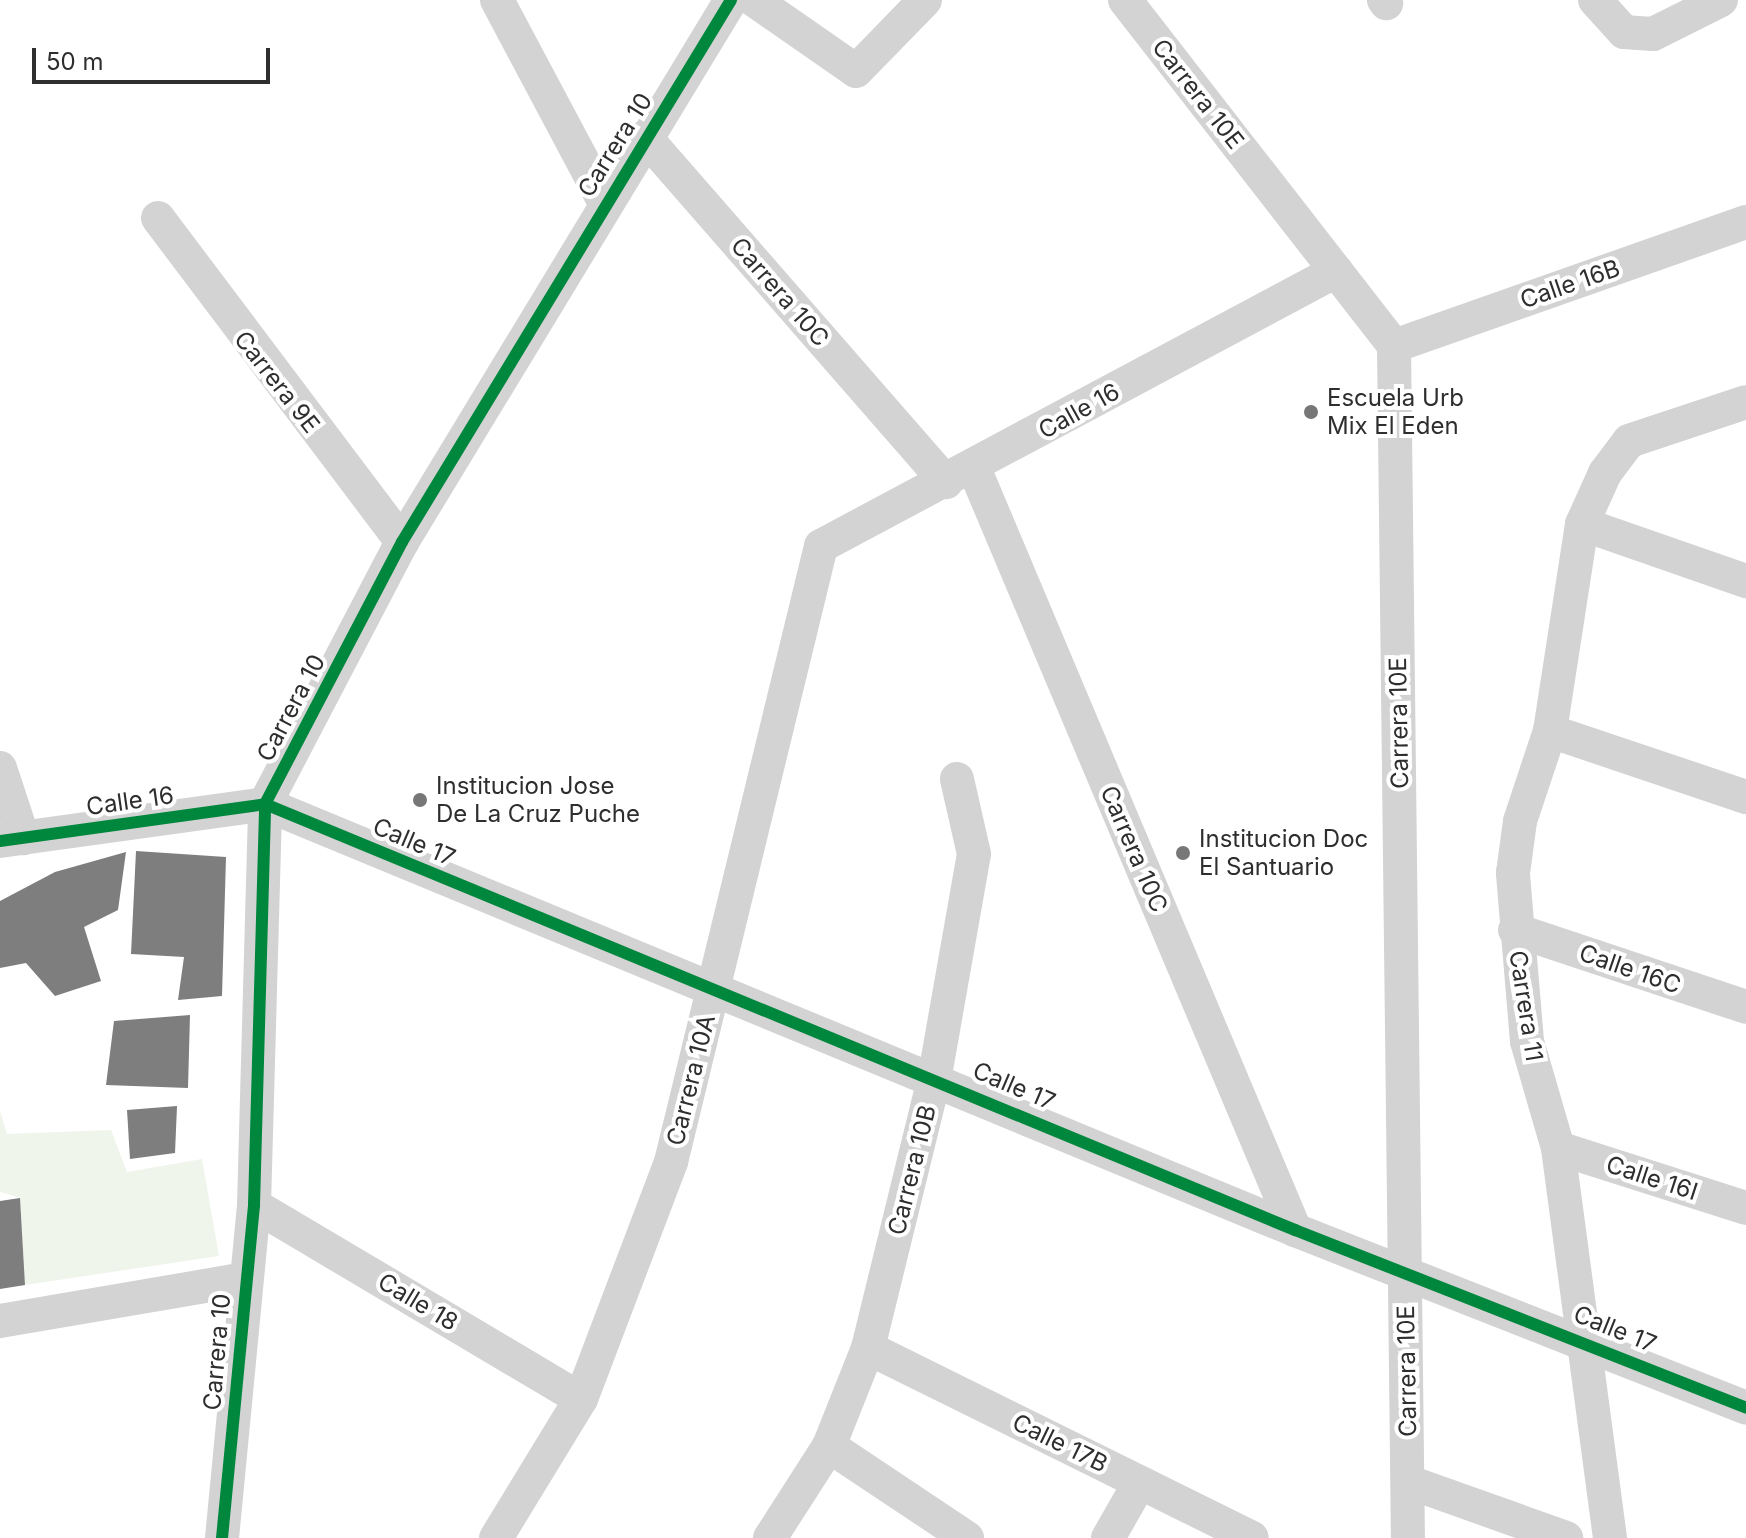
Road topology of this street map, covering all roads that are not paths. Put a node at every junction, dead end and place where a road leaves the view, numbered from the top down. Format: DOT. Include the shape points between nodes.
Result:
graph roads {
  1 [pos="497,0"];
  2 [pos="731,0"];
  3 [pos="754,0"];
  4 [pos="925,0"];
  5 [pos="1125,0"];
  6 [pos="1595,0"];
  7 [pos="1721,0"];
  8 [pos="645,137"];
  9 [pos="605,203"];
  10 [pos="158,218"];
  11 [pos="1746,222"];
  12 [pos="1336,271"];
  13 [pos="1394,346"];
  14 [pos="1746,402"];
  15 [pos="960,475"];
  16 [pos="1582,524"];
  17 [pos="402,542"];
  18 [pos="821,546"];
  19 [pos="1746,581"];
  20 [pos="1550,731"];
  21 [pos="0,768"];
  22 [pos="957,779"];
  23 [pos="1746,797"];
  24 [pos="265,804"];
  25 [pos="12,840"];
  26 [pos="1515,930"];
  27 [pos="714,990"];
  28 [pos="1746,1007"];
  29 [pos="935,1075"];
  30 [pos="1558,1148"];
  31 [pos="254,1205"];
  32 [pos="1746,1208"];
  33 [pos="1295,1230"];
  34 [pos="1406,1271"];
  35 [pos="246,1279"];
  36 [pos="0,1321"];
  37 [pos="1589,1341"];
  38 [pos="868,1348"];
  39 [pos="581,1399"];
  40 [pos="1746,1408"];
  41 [pos="829,1446"];
  42 [pos="1140,1482"];
  43 [pos="1409,1482"];
  44 [pos="222,1538"];
  45 [pos="496,1538"];
  46 [pos="770,1538"];
  47 [pos="967,1538"];
  48 [pos="1108,1538"];
  49 [pos="1252,1538"];
  50 [pos="1408,1538"];
  51 [pos="1566,1538"];
  52 [pos="1610,1538"];
  1 -- 9 [label="street, Carrera 10"];
  2 -- 8 [label="street, Carrera 10"];
  3 -- 4 [label="street" via="856,71"];
  5 -- 12 [label="street, Carrera 10E"];
  6 -- 7 [label="street" via="1624,32 1653,34"];
  8 -- 9 [label="street, Carrera 10"];
  8 -- 15 [label="street, Carrera 10C"];
  9 -- 17 [label="street, Carrera 10"];
  10 -- 17 [label="street, Carrera 9E"];
  11 -- 13 [label="street, Calle 16B"];
  12 -- 13 [label="street, Carrera 10E"];
  12 -- 15 [label="street, Calle 16"];
  13 -- 34 [label="street, Carrera 10E"];
  14 -- 16 [label="street" via="1629,441"];
  15 -- 18 [label="street, Calle 16"];
  15 -- 33 [label="street, Carrera 10C"];
  16 -- 19 [label="street"];
  16 -- 20 [label="street, Carrera 11"];
  17 -- 24 [label="street, Carrera 10"];
  18 -- 27 [label="street, Carrera 10A"];
  20 -- 23 [label="street"];
  20 -- 26 [label="street, Carrera 11" via="1520,821"];
  21 -- 25 [label="street"];
  22 -- 29 [label="street, Carrera 10B" via="974,854"];
  24 -- 25 [label="street, Calle 16"];
  24 -- 27 [label="street, Calle 17"];
  24 -- 31 [label="street, Carrera 10"];
  26 -- 28 [label="street, Calle 16C"];
  26 -- 30 [label="street, Carrera 11" via="1527,1041"];
  27 -- 29 [label="street, Calle 17"];
  27 -- 39 [label="street, Carrera 10A" via="671,1162"];
  29 -- 33 [label="street, Calle 17"];
  29 -- 38 [label="street, Carrera 10B"];
  30 -- 32 [label="street, Calle 16I"];
  30 -- 37 [label="street, Carrera 11"];
  31 -- 35 [label="street, Carrera 10"];
  31 -- 39 [label="street, Calle 18"];
  33 -- 34 [label="street, Calle 17"];
  34 -- 37 [label="street, Calle 17"];
  34 -- 43 [label="street, Carrera 10E"];
  35 -- 36 [label="street"];
  35 -- 44 [label="street, Carrera 10"];
  37 -- 40 [label="street, Calle 17"];
  37 -- 52 [label="street, Carrera 11"];
  38 -- 41 [label="street, Carrera 10B"];
  38 -- 42 [label="street, Calle 17B"];
  39 -- 45 [label="street, Carrera 10A"];
  41 -- 46 [label="street, Carrera 10B"];
  41 -- 47 [label="street"];
  42 -- 48 [label="street"];
  42 -- 49 [label="street, Calle 17B"];
  43 -- 50 [label="street, Carrera 10E"];
  43 -- 51 [label="street"];
}
